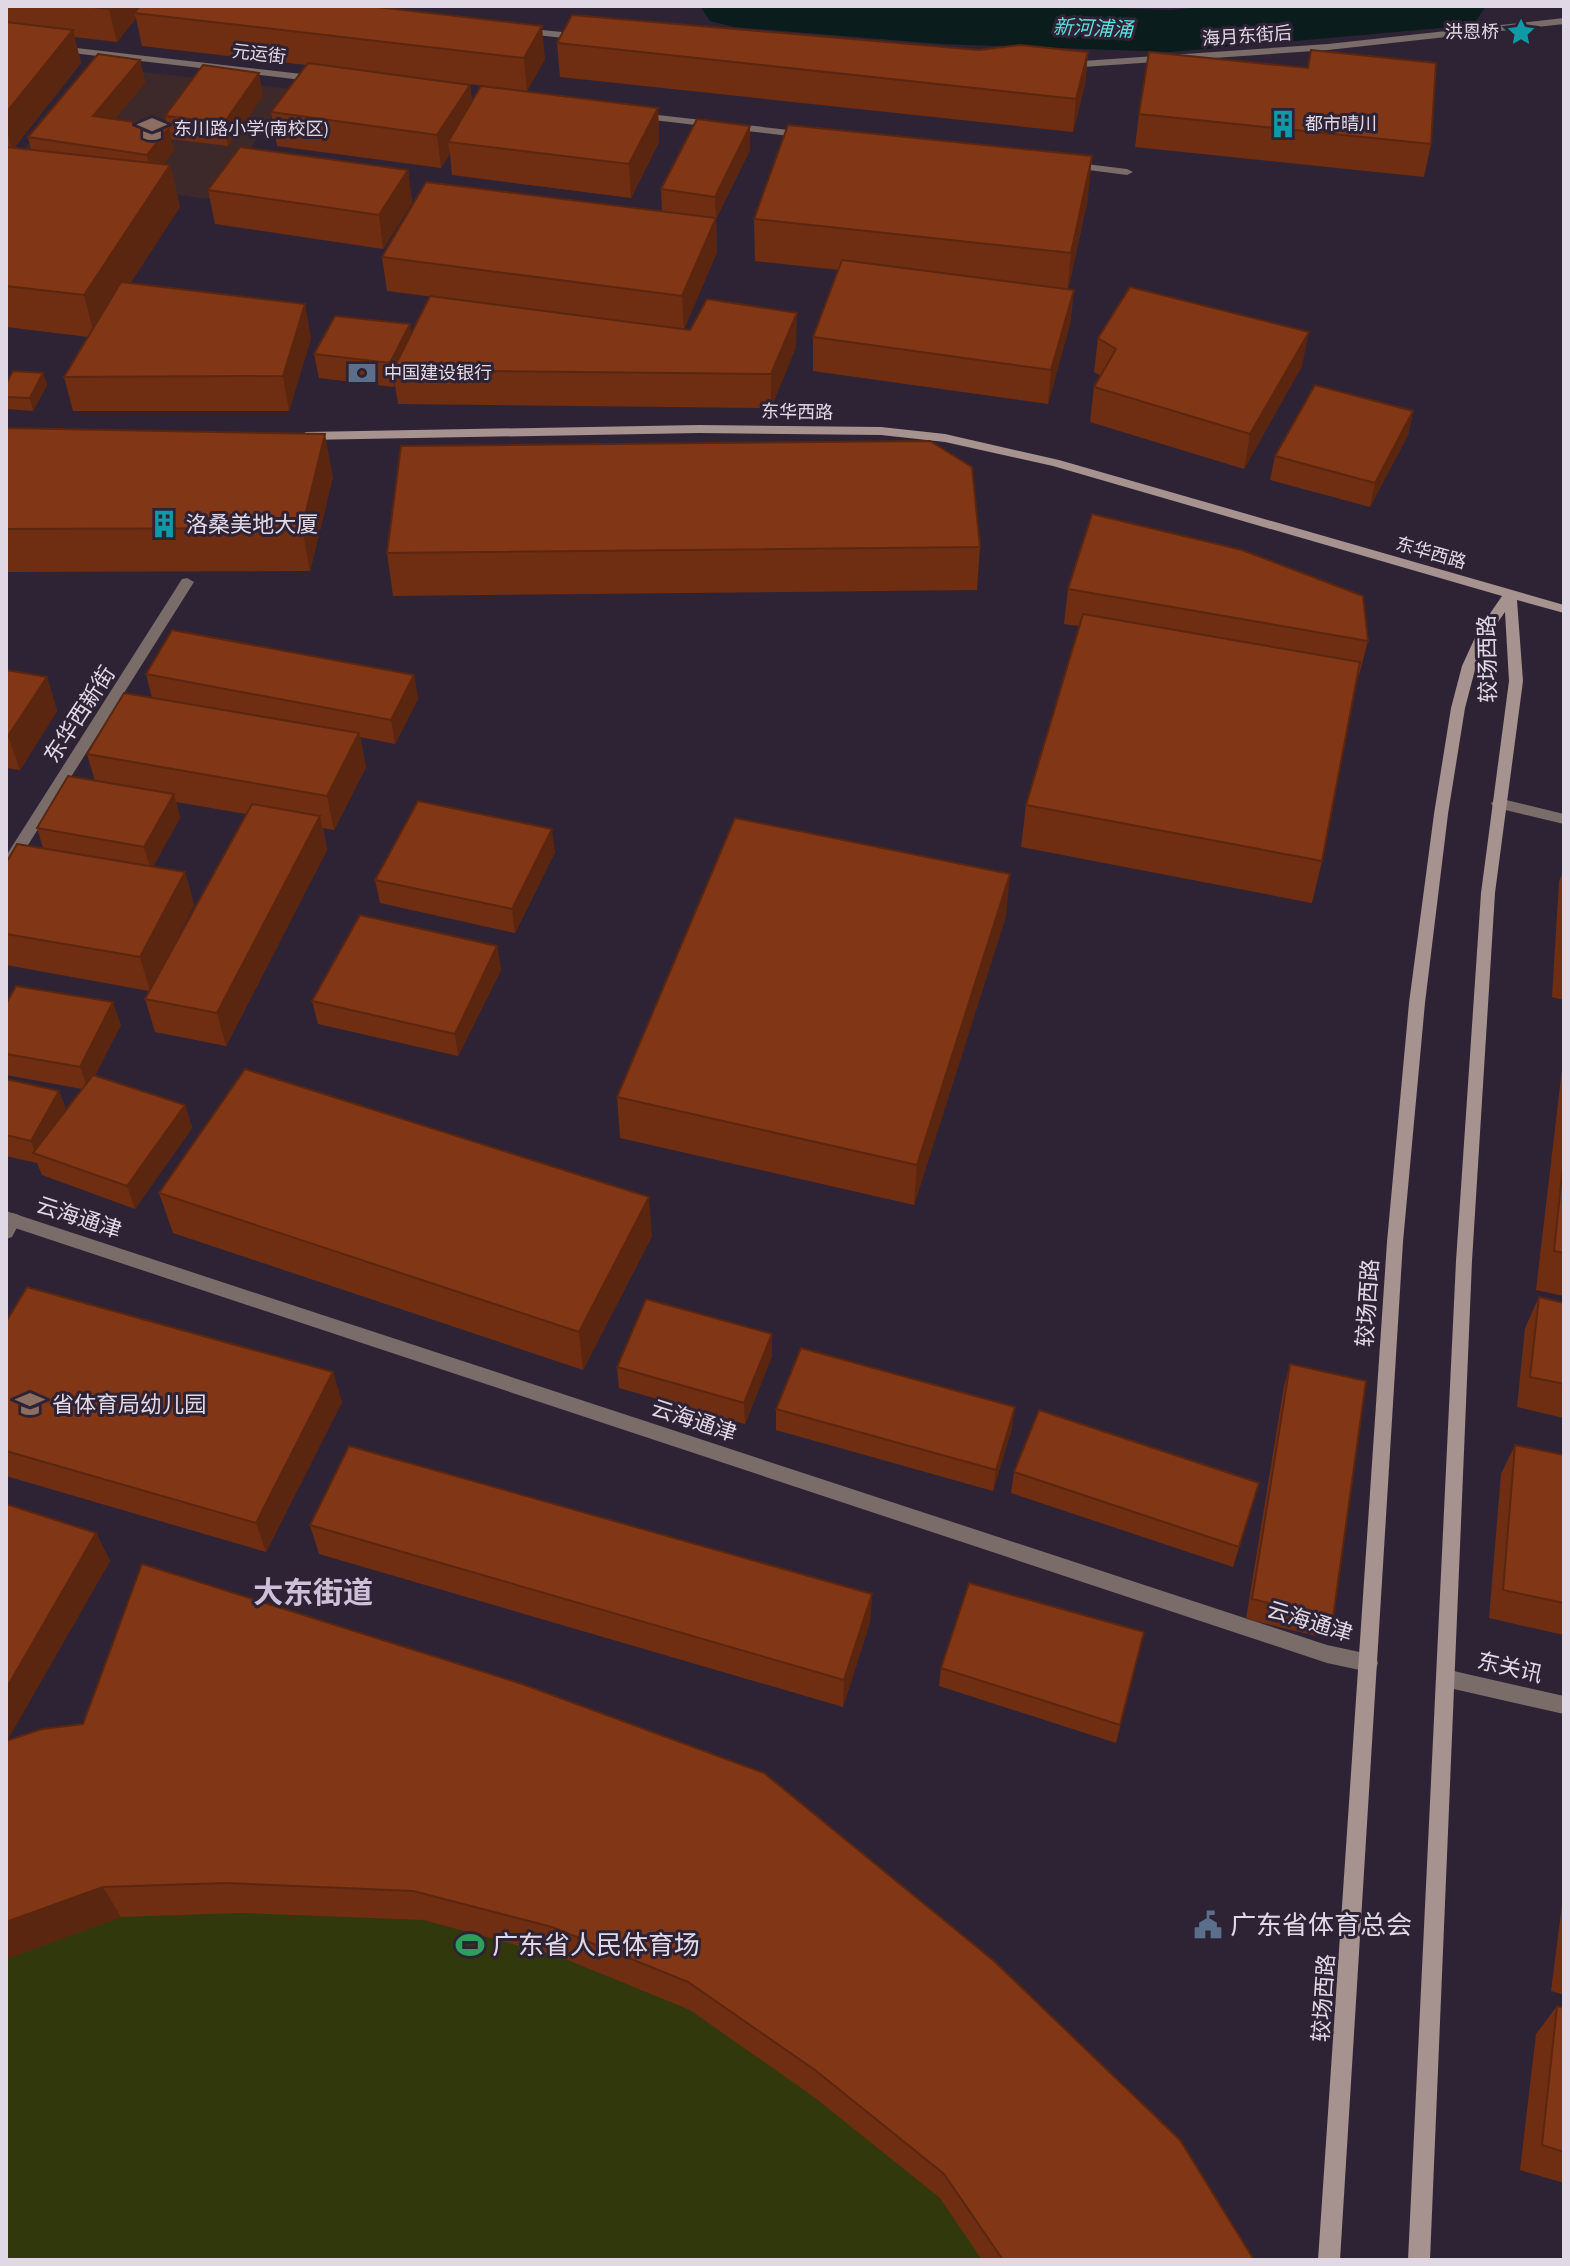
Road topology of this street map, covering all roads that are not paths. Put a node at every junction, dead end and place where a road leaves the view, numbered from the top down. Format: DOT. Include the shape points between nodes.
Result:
graph roads {
  1 [pos="1564,21"];
  2 [pos="513,31"];
  3 [pos="592,38"];
  4 [pos="53,48"];
  5 [pos="1051,66"];
  6 [pos="338,81"];
  7 [pos="622,114"];
  8 [pos="827,137"];
  9 [pos="1064,164"];
  10 [pos="1127,172"];
  11 [pos="288,436"];
  12 [pos="187,582"];
  13 [pos="1510,594"];
  14 [pos="1564,609"];
  15 [pos="1498,803"];
  16 [pos="1564,819"];
  17 [pos="6,868"];
  18 [pos="8,1223"];
  19 [pos="1369,1663"];
  20 [pos="1445,1678"];
  21 [pos="1564,1705"];
  22 [pos="1329,2260"];
  23 [pos="1419,2260"];
  1 -- 5 [label="street, 海月东街后" via="1328,47"];
  2 -- 3 [label="street"];
  4 -- 6 [label="street, 元运街"];
  7 -- 8 [label="street"];
  9 -- 10 [label="street"];
  11 -- 13 [label="street, 东华西路" via="699,429 881,431 945,438 1055,463"];
  12 -- 17 [label="street, 东华西新街"];
  13 -- 14 [label="street, 东华西路"];
  13 -- 15 [label="street, 较场西路" via="1516,681"];
  13 -- 19 [label="street, 较场西路" via="1469,666 1441,814 1395,1242"];
  15 -- 16 [label="street"];
  15 -- 20 [label="street, 较场西路" via="1464,1261"];
  18 -- 19 [label="street, 云海通津" via="1327,1654"];
  19 -- 22 [label="street, 较场西路"];
  20 -- 21 [label="street, 东关讯"];
  20 -- 23 [label="street, 较场西路"];
}
